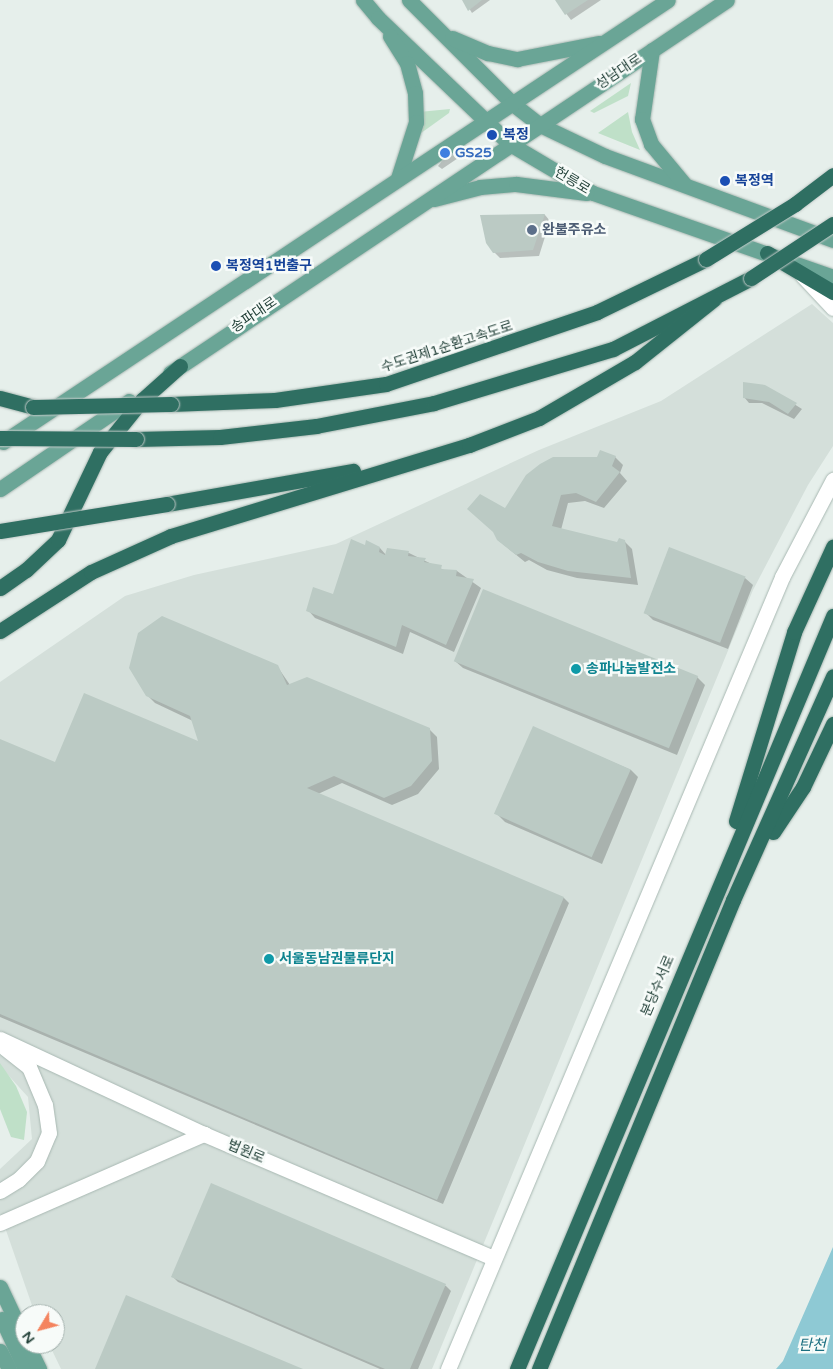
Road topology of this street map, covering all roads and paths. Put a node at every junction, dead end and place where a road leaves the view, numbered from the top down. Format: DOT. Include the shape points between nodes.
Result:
graph roads {
  1 [pos="363,0"];
  2 [pos="409,0"];
  3 [pos="668,0"];
  4 [pos="727,0"];
  5 [pos="378,18"];
  6 [pos="443,34"];
  7 [pos="608,42"];
  8 [pos="652,50"];
  9 [pos="513,104"];
  10 [pos="486,120"];
  11 [pos="540,125"];
  12 [pos="510,144"];
  13 [pos="833,175"];
  14 [pos="398,178"];
  15 [pos="686,186"];
  16 [pos="592,193"];
  17 [pos="421,203"];
  18 [pos="833,224"];
  19 [pos="833,240"];
  20 [pos="766,253"];
  21 [pos="800,272"];
  22 [pos="833,277"];
  23 [pos="833,292"];
  24 [pos="714,299"];
  25 [pos="833,308"];
  26 [pos="180,366"];
  27 [pos="0,398"];
  28 [pos="0,402"];
  29 [pos="33,407"];
  30 [pos="0,438"];
  31 [pos="0,444"];
  32 [pos="414,461"];
  33 [pos="833,480"];
  34 [pos="0,490"];
  35 [pos="0,531"];
  36 [pos="833,547"];
  37 [pos="0,588"];
  38 [pos="833,616"];
  39 [pos="0,631"];
  40 [pos="832,679"];
  41 [pos="833,724"];
  42 [pos="714,893"];
  43 [pos="733,900"];
  44 [pos="0,1039"];
  45 [pos="0,1044"];
  46 [pos="204,1134"];
  47 [pos="0,1191"];
  48 [pos="0,1223"];
  49 [pos="493,1258"];
  50 [pos="0,1287"];
  51 [pos="4,1309"];
  52 [pos="15,1325"];
  53 [pos="0,1351"];
  54 [pos="32,1354"];
  55 [pos="9,1369"];
  56 [pos="25,1369"];
  57 [pos="39,1369"];
  58 [pos="448,1369"];
  59 [pos="517,1369"];
  60 [pos="540,1369"];
  1 -- 5 [label="main road, 헌릉로"];
  2 -- 6 [label="main road"];
  3 -- 7 [label="main road"];
  4 -- 8 [label="main road, 성남대로"];
  5 -- 10 [label="main road, 헌릉로"];
  5 -- 14 [label="main road" via="407,63 415,93 416,122"];
  6 -- 7 [label="main road" via="488,53 517,59"];
  6 -- 9 [label="main road"];
  7 -- 9 [label="main road"];
  8 -- 11 [label="main road, 성남대로"];
  8 -- 15 [label="main road" via="642,119 651,144"];
  9 -- 10 [label="main road"];
  9 -- 11 [label="main road"];
  10 -- 12 [label="main road, 헌릉로"];
  10 -- 14 [label="main road"];
  11 -- 12 [label="main road, 성남대로"];
  11 -- 15 [label="main road" via="605,156"];
  12 -- 16 [label="main road, 헌릉로"];
  12 -- 17 [label="main road, 송파대로"];
  13 -- 29 [label="highway, 수도권제1순환고속도로, bridge" via="795,204 706,259 597,312 386,384 275,400"];
  14 -- 31 [label="main road"];
  15 -- 19 [label="main road"];
  16 -- 17 [label="main road" via="516,184 480,187"];
  16 -- 20 [label="main road, 헌릉로"];
  17 -- 26 [label="main road, 송파대로"];
  18 -- 24 [label="highway, bridge"];
  20 -- 21 [label="highway"];
  20 -- 22 [label="main road, 헌릉로"];
  21 -- 23 [label="highway"];
  21 -- 25 [label="street"];
  24 -- 30 [label="highway, bridge" via="613,348 434,403 316,426 220,437"];
  24 -- 32 [label="highway" via="635,362 561,407 498,435"];
  26 -- 34 [label="main road, 송파대로"];
  26 -- 37 [label="highway" via="142,400 100,452 58,540 31,566"];
  27 -- 29 [label="highway"];
  28 -- 29 [label="highway, 수도권제1순환고속도로"];
  32 -- 35 [label="highway, bridge"];
  32 -- 39 [label="highway" via="171,536 91,572"];
  33 -- 49 [label="street" via="782,577"];
  36 -- 42 [label="highway" via="794,632"];
  38 -- 42 [label="highway, 분당수서로"];
  40 -- 43 [label="highway"];
  41 -- 43 [label="highway" via="803,787"];
  42 -- 59 [label="highway, 분당수서로"];
  43 -- 60 [label="highway"];
  44 -- 46 [label="street, 법원로"];
  45 -- 47 [label="street" via="29,1067 45,1105 49,1133 37,1162"];
  46 -- 48 [label="street"];
  46 -- 49 [label="street, 법원로"];
  49 -- 58 [label="street"];
  50 -- 51 [label="main road"];
  51 -- 52 [label="main road"];
  51 -- 56 [label="main road"];
  53 -- 55 [label="main road"];
  54 -- 57 [label="main road"];
}
